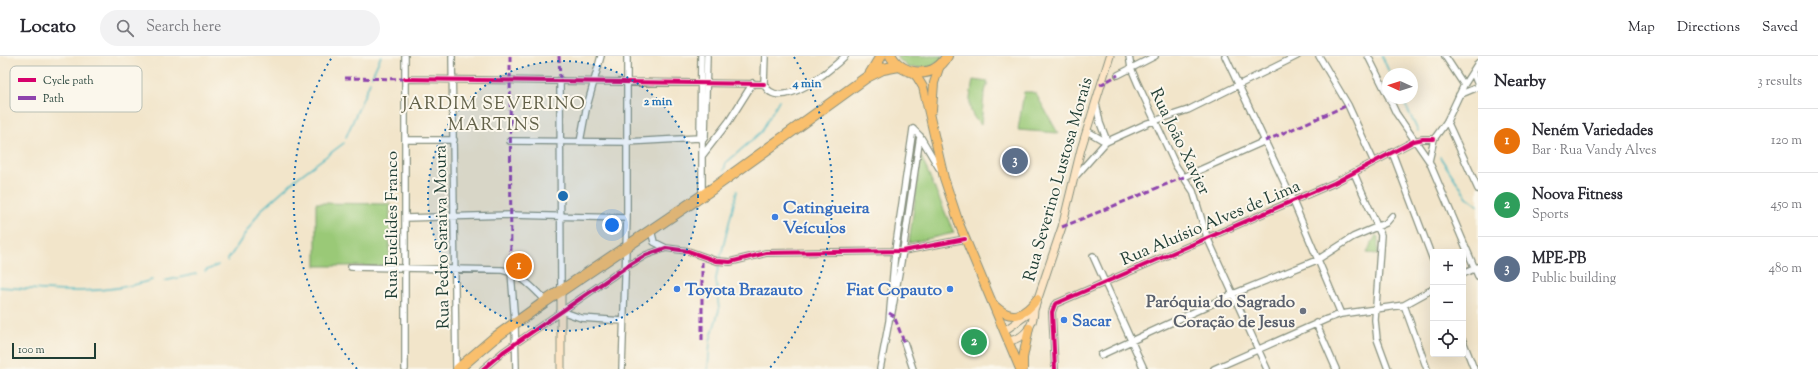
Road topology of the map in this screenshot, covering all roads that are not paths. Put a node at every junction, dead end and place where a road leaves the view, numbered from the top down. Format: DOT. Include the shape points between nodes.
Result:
graph roads {
  1 [pos="405,56"];
  2 [pos="452,56"];
  3 [pos="601,56"];
  4 [pos="627,56"];
  5 [pos="701,56"];
  6 [pos="707,56"];
  7 [pos="765,56"];
  8 [pos="845,56"];
  9 [pos="881,56"];
  10 [pos="891,56"];
  11 [pos="947,56"];
  12 [pos="1110,56"];
  13 [pos="1129,56"];
  14 [pos="1155,56"];
  15 [pos="1225,56"];
  16 [pos="1297,56"];
  17 [pos="1319,56"];
  18 [pos="1368,56"];
  19 [pos="1445,56"];
  20 [pos="1478,63"];
  21 [pos="940,65"];
  22 [pos="899,66"];
  23 [pos="1131,68"];
  24 [pos="912,72"];
  25 [pos="1473,73"];
  26 [pos="1118,75"];
  27 [pos="867,77"];
  28 [pos="405,79"];
  29 [pos="452,79"];
  30 [pos="560,80"];
  31 [pos="593,82"];
  32 [pos="627,82"];
  33 [pos="704,83"];
  34 [pos="753,83"];
  35 [pos="1239,84"];
  36 [pos="1464,84"];
  37 [pos="1382,85"];
  38 [pos="765,86"];
  39 [pos="1478,86"];
  40 [pos="1458,95"];
  41 [pos="1095,102"];
  42 [pos="1392,104"];
  43 [pos="1155,120"];
  44 [pos="1447,121"];
  45 [pos="932,125"];
  46 [pos="1087,131"];
  47 [pos="920,136"];
  48 [pos="701,139"];
  49 [pos="1434,139"];
  50 [pos="405,140"];
  51 [pos="454,140"];
  52 [pos="510,141"];
  53 [pos="562,141"];
  54 [pos="1106,141"];
  55 [pos="1265,141"];
  56 [pos="580,142"];
  57 [pos="627,142"];
  58 [pos="1414,142"];
  59 [pos="1392,152"];
  60 [pos="702,156"];
  61 [pos="1429,161"];
  62 [pos="1374,162"];
  63 [pos="1354,173"];
  64 [pos="1184,177"];
  65 [pos="944,178"];
  66 [pos="1074,178"];
  67 [pos="904,189"];
  68 [pos="1478,189"];
  69 [pos="912,190"];
  70 [pos="702,196"];
  71 [pos="1293,201"];
  72 [pos="561,216"];
  73 [pos="1392,216"];
  74 [pos="405,218"];
  75 [pos="455,218"];
  76 [pos="627,218"];
  77 [pos="1378,226"];
  78 [pos="899,227"];
  79 [pos="907,228"];
  80 [pos="651,230"];
  81 [pos="1207,237"];
  82 [pos="965,239"];
  83 [pos="626,247"];
  84 [pos="666,248"];
  85 [pos="903,251"];
  86 [pos="895,252"];
  87 [pos="1430,252"];
  88 [pos="1093,256"];
  89 [pos="1317,260"];
  90 [pos="626,267"];
  91 [pos="351,268"];
  92 [pos="405,268"];
  93 [pos="1476,268"];
  94 [pos="456,269"];
  95 [pos="511,272"];
  96 [pos="1466,273"];
  97 [pos="1478,276"];
  98 [pos="1105,281"];
  99 [pos="561,291"];
  100 [pos="1430,291"];
  101 [pos="1233,294"];
  102 [pos="1037,299"];
  103 [pos="546,301"];
  104 [pos="993,305"];
  105 [pos="1404,305"];
  106 [pos="1375,309"];
  107 [pos="1034,310"];
  108 [pos="561,311"];
  109 [pos="1341,314"];
  110 [pos="623,321"];
  111 [pos="889,321"];
  112 [pos="1316,323"];
  113 [pos="515,324"];
  114 [pos="1029,328"];
  115 [pos="1004,331"];
  116 [pos="1132,340"];
  117 [pos="1008,341"];
  118 [pos="904,342"];
  119 [pos="516,344"];
  120 [pos="1466,349"];
  121 [pos="1258,350"];
  122 [pos="1101,355"];
  123 [pos="1019,368"];
  124 [pos="405,369"];
  125 [pos="457,369"];
  126 [pos="482,369"];
  127 [pos="516,369"];
  128 [pos="561,369"];
  129 [pos="622,369"];
  130 [pos="880,369"];
  131 [pos="912,369"];
  132 [pos="1055,369"];
  133 [pos="1144,369"];
  134 [pos="1214,369"];
  135 [pos="1267,369"];
  136 [pos="1336,369"];
  137 [pos="1388,369"];
  138 [pos="1427,369"];
  139 [pos="1474,369"];
  1 -- 28 [label="street, Rua Euclides Franco"];
  2 -- 29 [label="street, Rua Pedro Saraiva Moura"];
  3 -- 31 [label="street"];
  4 -- 32 [label="street"];
  5 -- 33 [label="street"];
  6 -- 33 [label="street"];
  7 -- 38 [label="street"];
  8 -- 38 [label="street" via="814,81 786,94 774,93"];
  9 -- 27 [label="highway"];
  10 -- 22 [label="highway"];
  11 -- 21 [label="highway"];
  12 -- 41 [label="main road, Rua Severino Lustosa Morais"];
  13 -- 23 [label="street, Rua João Xavier"];
  14 -- 23 [label="street"];
  15 -- 35 [label="street"];
  16 -- 35 [label="street"];
  17 -- 62 [label="street" via="1348,105"];
  18 -- 37 [label="street"];
  19 -- 36 [label="street"];
  20 -- 25 [label="street"];
  21 -- 24 [label="highway" via="930,71"];
  21 -- 45 [label="main road" via="933,91"];
  22 -- 24 [label="highway"];
  22 -- 27 [label="highway"];
  23 -- 26 [label="street"];
  23 -- 43 [label="street, Rua João Xavier"];
  24 -- 45 [label="main road" via="923,87"];
  25 -- 36 [label="street"];
  25 -- 39 [label="street"];
  27 -- 70 [label="highway"];
  28 -- 29 [label="street"];
  28 -- 50 [label="street, Rua Euclides Franco"];
  29 -- 30 [label="street"];
  29 -- 51 [label="street, Rua Pedro Saraiva Moura"];
  30 -- 31 [label="street"];
  30 -- 53 [label="street"];
  31 -- 32 [label="street"];
  31 -- 56 [label="street"];
  32 -- 33 [label="street"];
  32 -- 57 [label="street"];
  33 -- 34 [label="street"];
  33 -- 48 [label="street"];
  34 -- 38 [label="street"];
  34 -- 60 [label="street" via="729,121"];
  35 -- 43 [label="street" via="1188,110"];
  35 -- 55 [label="street"];
  36 -- 40 [label="street"];
  39 -- 40 [label="street"];
  40 -- 44 [label="street"];
  41 -- 46 [label="main road, Rua Severino Lustosa Morais"];
  41 -- 54 [label="street"];
  42 -- 58 [label="street"];
  43 -- 54 [label="street"];
  43 -- 64 [label="street, Rua João Xavier" via="1176,166"];
  44 -- 49 [label="street"];
  44 -- 68 [label="street"];
  45 -- 65 [label="main road"];
  46 -- 54 [label="street"];
  46 -- 66 [label="main road, Rua Severino Lustosa Morais"];
  47 -- 65 [label="street"];
  47 -- 67 [label="street" via="912,129"];
  47 -- 69 [label="street"];
  48 -- 57 [label="street"];
  48 -- 60 [label="street"];
  49 -- 58 [label="street, Rua Aluísio Alves de Lima"];
  49 -- 61 [label="street"];
  50 -- 51 [label="street"];
  50 -- 74 [label="street, Rua Euclides Franco"];
  51 -- 75 [label="street, Rua Pedro Saraiva Moura"];
  52 -- 53 [label="street"];
  53 -- 56 [label="street"];
  53 -- 72 [label="street"];
  54 -- 66 [label="street"];
  55 -- 64 [label="street"];
  55 -- 71 [label="street"];
  56 -- 57 [label="street"];
  57 -- 76 [label="street"];
  58 -- 59 [label="street, Rua Aluísio Alves de Lima"];
  58 -- 61 [label="street"];
  59 -- 62 [label="street, Rua Aluísio Alves de Lima"];
  59 -- 87 [label="street"];
  60 -- 70 [label="street"];
  61 -- 93 [label="street"];
  62 -- 63 [label="street, Rua Aluísio Alves de Lima"];
  63 -- 71 [label="street, Rua Aluísio Alves de Lima"];
  63 -- 77 [label="street"];
  64 -- 81 [label="street, Rua João Xavier" via="1193,191"];
  65 -- 82 [label="main road"];
  66 -- 102 [label="main road, Rua Severino Lustosa Morais" via="1062,227"];
  67 -- 69 [label="street"];
  67 -- 78 [label="street"];
  69 -- 79 [label="street"];
  70 -- 80 [label="highway"];
  71 -- 81 [label="street, Rua Aluísio Alves de Lima"];
  71 -- 89 [label="street"];
  72 -- 75 [label="street"];
  72 -- 76 [label="street"];
  72 -- 99 [label="street"];
  73 -- 77 [label="street" via="1386,223"];
  74 -- 75 [label="street"];
  74 -- 92 [label="street, Rua Euclides Franco"];
  75 -- 94 [label="street, Rua Pedro Saraiva Moura"];
  76 -- 83 [label="street"];
  77 -- 89 [label="street" via="1352,237"];
  77 -- 106 [label="street" via="1381,246"];
  78 -- 79 [label="street"];
  78 -- 86 [label="street"];
  79 -- 85 [label="street"];
  80 -- 83 [label="highway"];
  80 -- 84 [label="street" via="654,242"];
  81 -- 98 [label="street, Rua Aluísio Alves de Lima"];
  81 -- 101 [label="street, Rua João Xavier"];
  82 -- 85 [label="street"];
  82 -- 104 [label="main road"];
  83 -- 90 [label="street"];
  83 -- 99 [label="highway"];
  84 -- 86 [label="street" via="695,253 722,262 738,261 766,252"];
  84 -- 90 [label="street" via="646,255"];
  85 -- 86 [label="street"];
  85 -- 111 [label="street"];
  86 -- 111 [label="street"];
  88 -- 98 [label="street"];
  89 -- 101 [label="street"];
  89 -- 109 [label="street"];
  90 -- 108 [label="street"];
  90 -- 110 [label="street"];
  91 -- 92 [label="street"];
  92 -- 94 [label="street"];
  92 -- 124 [label="street, Rua Euclides Franco"];
  93 -- 96 [label="street"];
  93 -- 97 [label="street"];
  94 -- 95 [label="street"];
  94 -- 125 [label="street, Rua Pedro Saraiva Moura"];
  95 -- 103 [label="street"];
  95 -- 113 [label="street"];
  98 -- 116 [label="street"];
  98 -- 132 [label="street, Rua Aluísio Alves de Lima" via="1055,304 1052,308"];
  99 -- 103 [label="highway"];
  99 -- 108 [label="main road"];
  100 -- 105 [label="street"];
  101 -- 116 [label="street"];
  101 -- 121 [label="street, Rua João Xavier"];
  102 -- 104 [label="main road" via="1025,313 1016,315 1000,311"];
  102 -- 107 [label="main road, Rua Severino Lustosa Morais"];
  103 -- 113 [label="highway"];
  104 -- 115 [label="main road"];
  105 -- 106 [label="street"];
  105 -- 138 [label="street"];
  106 -- 109 [label="street"];
  106 -- 137 [label="street" via="1376,339"];
  107 -- 114 [label="main road, Rua Severino Lustosa Morais"];
  107 -- 115 [label="main road"];
  108 -- 110 [label="street" via="581,318"];
  108 -- 119 [label="street"];
  108 -- 128 [label="main road"];
  109 -- 112 [label="street"];
  110 -- 129 [label="street"];
  111 -- 130 [label="street"];
  112 -- 121 [label="street"];
  112 -- 136 [label="street"];
  113 -- 119 [label="street"];
  113 -- 125 [label="highway"];
  114 -- 117 [label="main road" via="1021,336"];
  114 -- 123 [label="main road"];
  115 -- 117 [label="main road"];
  116 -- 122 [label="street"];
  116 -- 133 [label="street"];
  117 -- 123 [label="main road"];
  118 -- 131 [label="street"];
  119 -- 126 [label="street"];
  119 -- 127 [label="street"];
  120 -- 139 [label="street"];
  121 -- 134 [label="street"];
  121 -- 135 [label="street, Rua João Xavier"];
}
